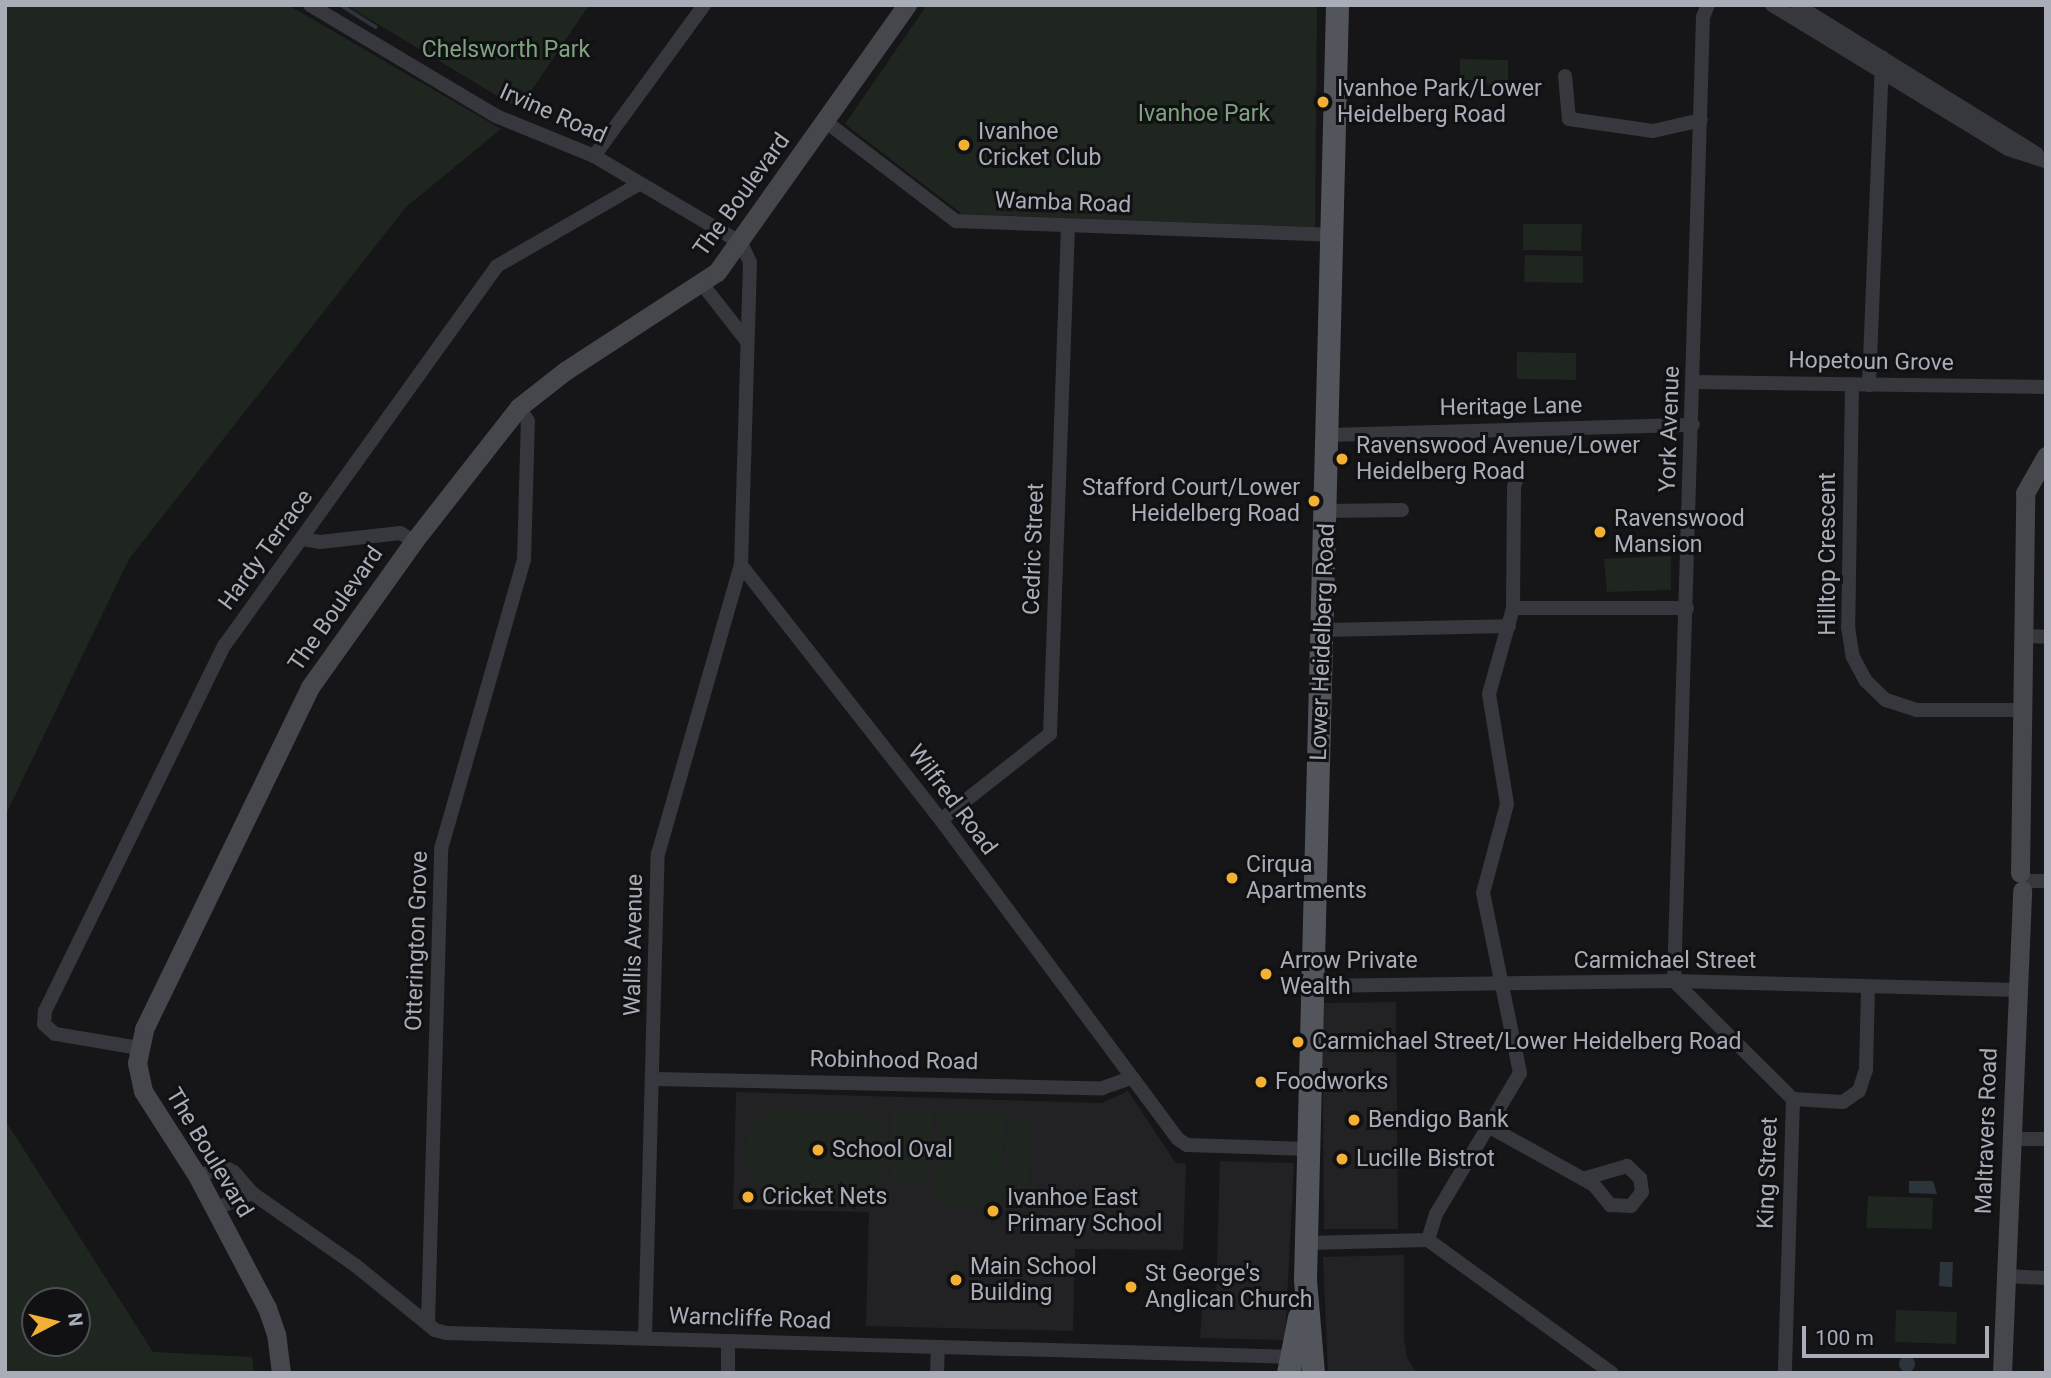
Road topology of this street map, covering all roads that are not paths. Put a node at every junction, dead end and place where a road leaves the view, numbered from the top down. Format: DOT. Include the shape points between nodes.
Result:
graph roads {
  1 [pos="310,5"];
  2 [pos="704,5"];
  3 [pos="907,5"];
  4 [pos="1337,5"];
  5 [pos="1708,5"];
  6 [pos="1772,5"];
  7 [pos="1797,5"];
  8 [pos="1880,64"];
  9 [pos="1565,76"];
  10 [pos="1701,120"];
  11 [pos="825,121"];
  12 [pos="594,156"];
  13 [pos="2046,161"];
  14 [pos="639,184"];
  15 [pos="1068,226"];
  16 [pos="1333,235"];
  17 [pos="741,243"];
  18 [pos="703,285"];
  19 [pos="747,341"];
  20 [pos="1695,382"];
  21 [pos="1852,385"];
  22 [pos="1869,385"];
  23 [pos="2046,387"];
  24 [pos="519,407"];
  25 [pos="1693,425"];
  26 [pos="1329,435"];
  27 [pos="2046,456"];
  28 [pos="1519,471"];
  29 [pos="1402,510"];
  30 [pos="1327,511"];
  31 [pos="303,539"];
  32 [pos="414,541"];
  33 [pos="741,565"];
  34 [pos="1513,608"];
  35 [pos="1687,608"];
  36 [pos="1508,626"];
  37 [pos="1324,630"];
  38 [pos="2022,636"];
  39 [pos="2046,636"];
  40 [pos="2021,710"];
  41 [pos="941,820"];
  42 [pos="2029,881"];
  43 [pos="1674,981"];
  44 [pos="1501,984"];
  45 [pos="1313,986"];
  46 [pos="1868,987"];
  47 [pos="2017,990"];
  48 [pos="139,1048"];
  49 [pos="1131,1078"];
  50 [pos="654,1079"];
  51 [pos="1793,1099"];
  52 [pos="1488,1126"];
  53 [pos="2012,1139"];
  54 [pos="2046,1139"];
  55 [pos="1308,1149"];
  56 [pos="198,1177"];
  57 [pos="1583,1178"];
  58 [pos="252,1193"];
  59 [pos="215,1209"];
  60 [pos="1428,1240"];
  61 [pos="1306,1243"];
  62 [pos="2006,1276"];
  63 [pos="2046,1278"];
  64 [pos="1306,1279"];
  65 [pos="428,1323"];
  66 [pos="645,1337"];
  67 [pos="727,1342"];
  68 [pos="938,1348"];
  69 [pos="1290,1365"];
  70 [pos="281,1373"];
  71 [pos="728,1373"];
  72 [pos="937,1373"];
  73 [pos="1313,1373"];
  74 [pos="1612,1373"];
  75 [pos="1785,1373"];
  76 [pos="2002,1373"];
  1 -- 12 [label="street, Irvine Road" via="496,116"];
  2 -- 12 [label="street"];
  3 -- 11 [label="street, The Boulevard"];
  4 -- 16 [label="main road, Lower Heidelberg Road"];
  5 -- 10 [label="street, York Avenue" via="1703,16"];
  6 -- 8 [label="street"];
  7 -- 8 [label="street"];
  8 -- 13 [label="street" via="2014,136"];
  8 -- 22 [label="street"];
  9 -- 10 [label="street" via="1569,119 1653,131"];
  10 -- 20 [label="street, York Avenue"];
  11 -- 15 [label="street, Wamba Road" via="956,221"];
  11 -- 17 [label="street, The Boulevard"];
  12 -- 14 [label="street, Irvine Road"];
  14 -- 17 [label="street, Irvine Road"];
  14 -- 31 [label="street, Hardy Terrace" via="497,266"];
  15 -- 16 [label="street, Wamba Road"];
  15 -- 41 [label="street, Cedric Street" via="1050,734"];
  16 -- 26 [label="main road, Lower Heidelberg Road"];
  17 -- 18 [label="street, The Boulevard"];
  17 -- 19 [label="street" via="750,262"];
  18 -- 19 [label="street"];
  18 -- 24 [label="street, The Boulevard" via="565,371"];
  19 -- 33 [label="street"];
  20 -- 21 [label="street, Hopetoun Grove"];
  20 -- 25 [label="street, York Avenue"];
  21 -- 22 [label="street, Hopetoun Grove"];
  21 -- 40 [label="street, Hilltop Crescent" via="1848,627 1853,657 1867,681 1886,700 1916,710"];
  22 -- 23 [label="street, Hopetoun Grove"];
  24 -- 32 [label="street, The Boulevard"];
  24 -- 65 [label="street, Otterington Grove" via="528,421 524,560 441,849"];
  25 -- 26 [label="street, Heritage Lane"];
  25 -- 35 [label="street, York Avenue"];
  26 -- 30 [label="main road, Lower Heidelberg Road"];
  27 -- 38 [label="street, Maltravers Road" via="2025,494"];
  28 -- 34 [label="street" via="1514,486"];
  29 -- 30 [label="street"];
  30 -- 37 [label="main road, Lower Heidelberg Road"];
  31 -- 32 [label="street" via="320,542 400,533"];
  31 -- 48 [label="street, Hardy Terrace" via="224,646 45,1011 48,1030 62,1036"];
  32 -- 48 [label="street, The Boulevard" via="310,687 144,1028"];
  33 -- 41 [label="street, Wilfred Road"];
  33 -- 50 [label="street, Wallis Avenue" via="658,854"];
  34 -- 35 [label="street"];
  34 -- 36 [label="street"];
  35 -- 43 [label="street, York Avenue"];
  36 -- 37 [label="street"];
  36 -- 44 [label="street" via="1489,694 1507,804 1483,893"];
  37 -- 45 [label="main road, Lower Heidelberg Road"];
  38 -- 39 [label="street"];
  38 -- 40 [label="street, Maltravers Road"];
  40 -- 42 [label="street, Maltravers Road"];
  41 -- 49 [label="street, Wilfred Road"];
  42 -- 47 [label="street, Maltravers Road"];
  43 -- 44 [label="street, Carmichael Street"];
  43 -- 46 [label="street, Carmichael Street"];
  43 -- 51 [label="street, King Street"];
  44 -- 45 [label="street, Carmichael Street"];
  44 -- 52 [label="street" via="1520,1073"];
  45 -- 55 [label="main road, Lower Heidelberg Road"];
  46 -- 47 [label="street, Carmichael Street"];
  46 -- 51 [label="street" via="1866,1070 1860,1091 1843,1102"];
  47 -- 53 [label="street, Maltravers Road"];
  48 -- 56 [label="street, The Boulevard" via="143,1091"];
  49 -- 50 [label="street, Robinhood Road" via="1102,1088"];
  49 -- 55 [label="street, Wilfred Road" via="1186,1145"];
  50 -- 66 [label="street, Wallis Avenue"];
  51 -- 75 [label="street, King Street"];
  52 -- 57 [label="street"];
  52 -- 60 [label="street" via="1436,1214"];
  53 -- 54 [label="street"];
  53 -- 62 [label="street, Maltravers Road"];
  55 -- 61 [label="main road, Lower Heidelberg Road"];
  56 -- 58 [label="street, Warncliffe Road" via="222,1166 234,1172"];
  56 -- 59 [label="street, The Boulevard"];
  58 -- 59 [label="street"];
  58 -- 65 [label="street, Warncliffe Road"];
  59 -- 70 [label="street, The Boulevard" via="267,1308"];
  60 -- 61 [label="street"];
  60 -- 74 [label="street"];
  61 -- 64 [label="main road, Lower Heidelberg Road"];
  62 -- 63 [label="street"];
  62 -- 76 [label="street, Maltravers Road"];
  64 -- 69 [label="main road, Lower Heidelberg Road"];
  64 -- 73 [label="main road, Lower Heidelberg Road"];
  65 -- 66 [label="street, Warncliffe Road" via="446,1332"];
  66 -- 67 [label="street, Warncliffe Road"];
  67 -- 68 [label="street, Warncliffe Road"];
  67 -- 71 [label="street"];
  68 -- 69 [label="street, Warncliffe Road"];
  68 -- 72 [label="street"];
}
